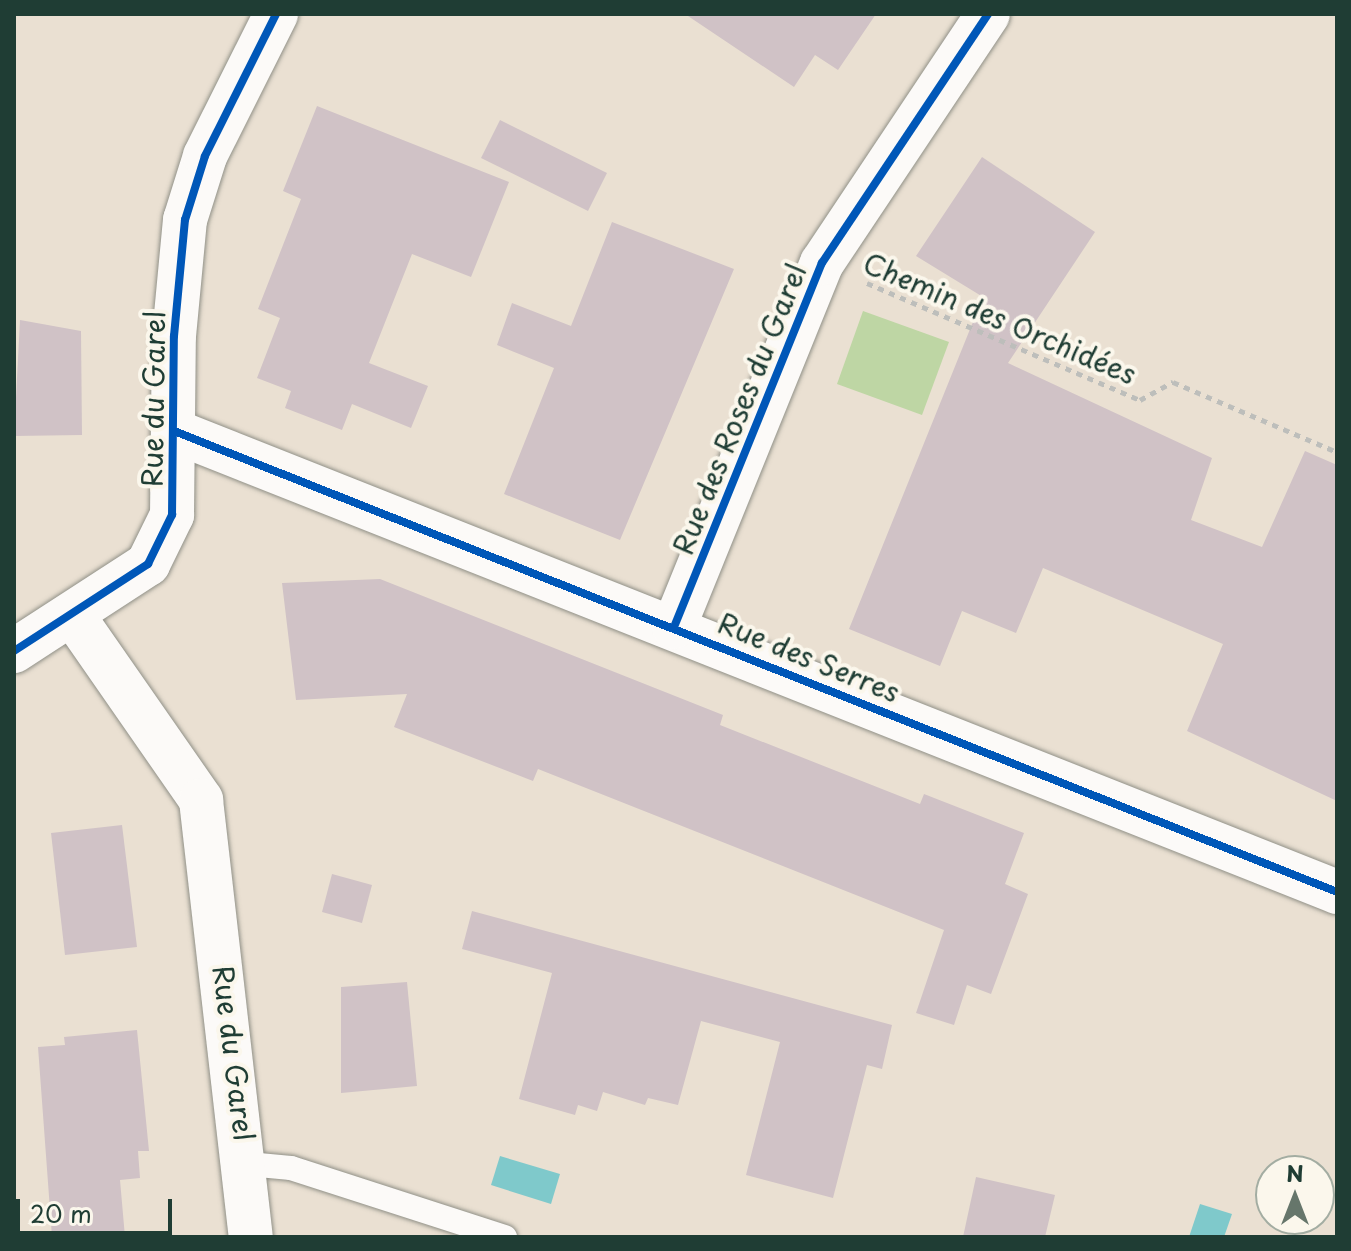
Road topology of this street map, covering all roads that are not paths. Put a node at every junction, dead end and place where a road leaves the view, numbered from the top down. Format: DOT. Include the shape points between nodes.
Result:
graph roads {
  1 [pos="276,14"];
  2 [pos="988,14"];
  3 [pos="174,431"];
  4 [pos="74,617"];
  5 [pos="674,627"];
  6 [pos="14,651"];
  7 [pos="1337,892"];
  8 [pos="248,1164"];
  9 [pos="251,1237"];
  10 [pos="505,1237"];
  1 -- 3 [label="street, Rue du Garel" via="205,156 185,220"];
  2 -- 5 [label="street, Rue des Roses du Garel" via="822,263"];
  3 -- 4 [label="street, Rue du Garel" via="172,515 148,564"];
  3 -- 5 [label="street, Rue des Serres"];
  4 -- 6 [label="street"];
  4 -- 8 [label="street, Rue du Garel" via="201,800"];
  5 -- 7 [label="street, Rue des Serres"];
  8 -- 9 [label="street, Rue du Garel"];
  8 -- 10 [label="lane" via="291,1168"];
}
